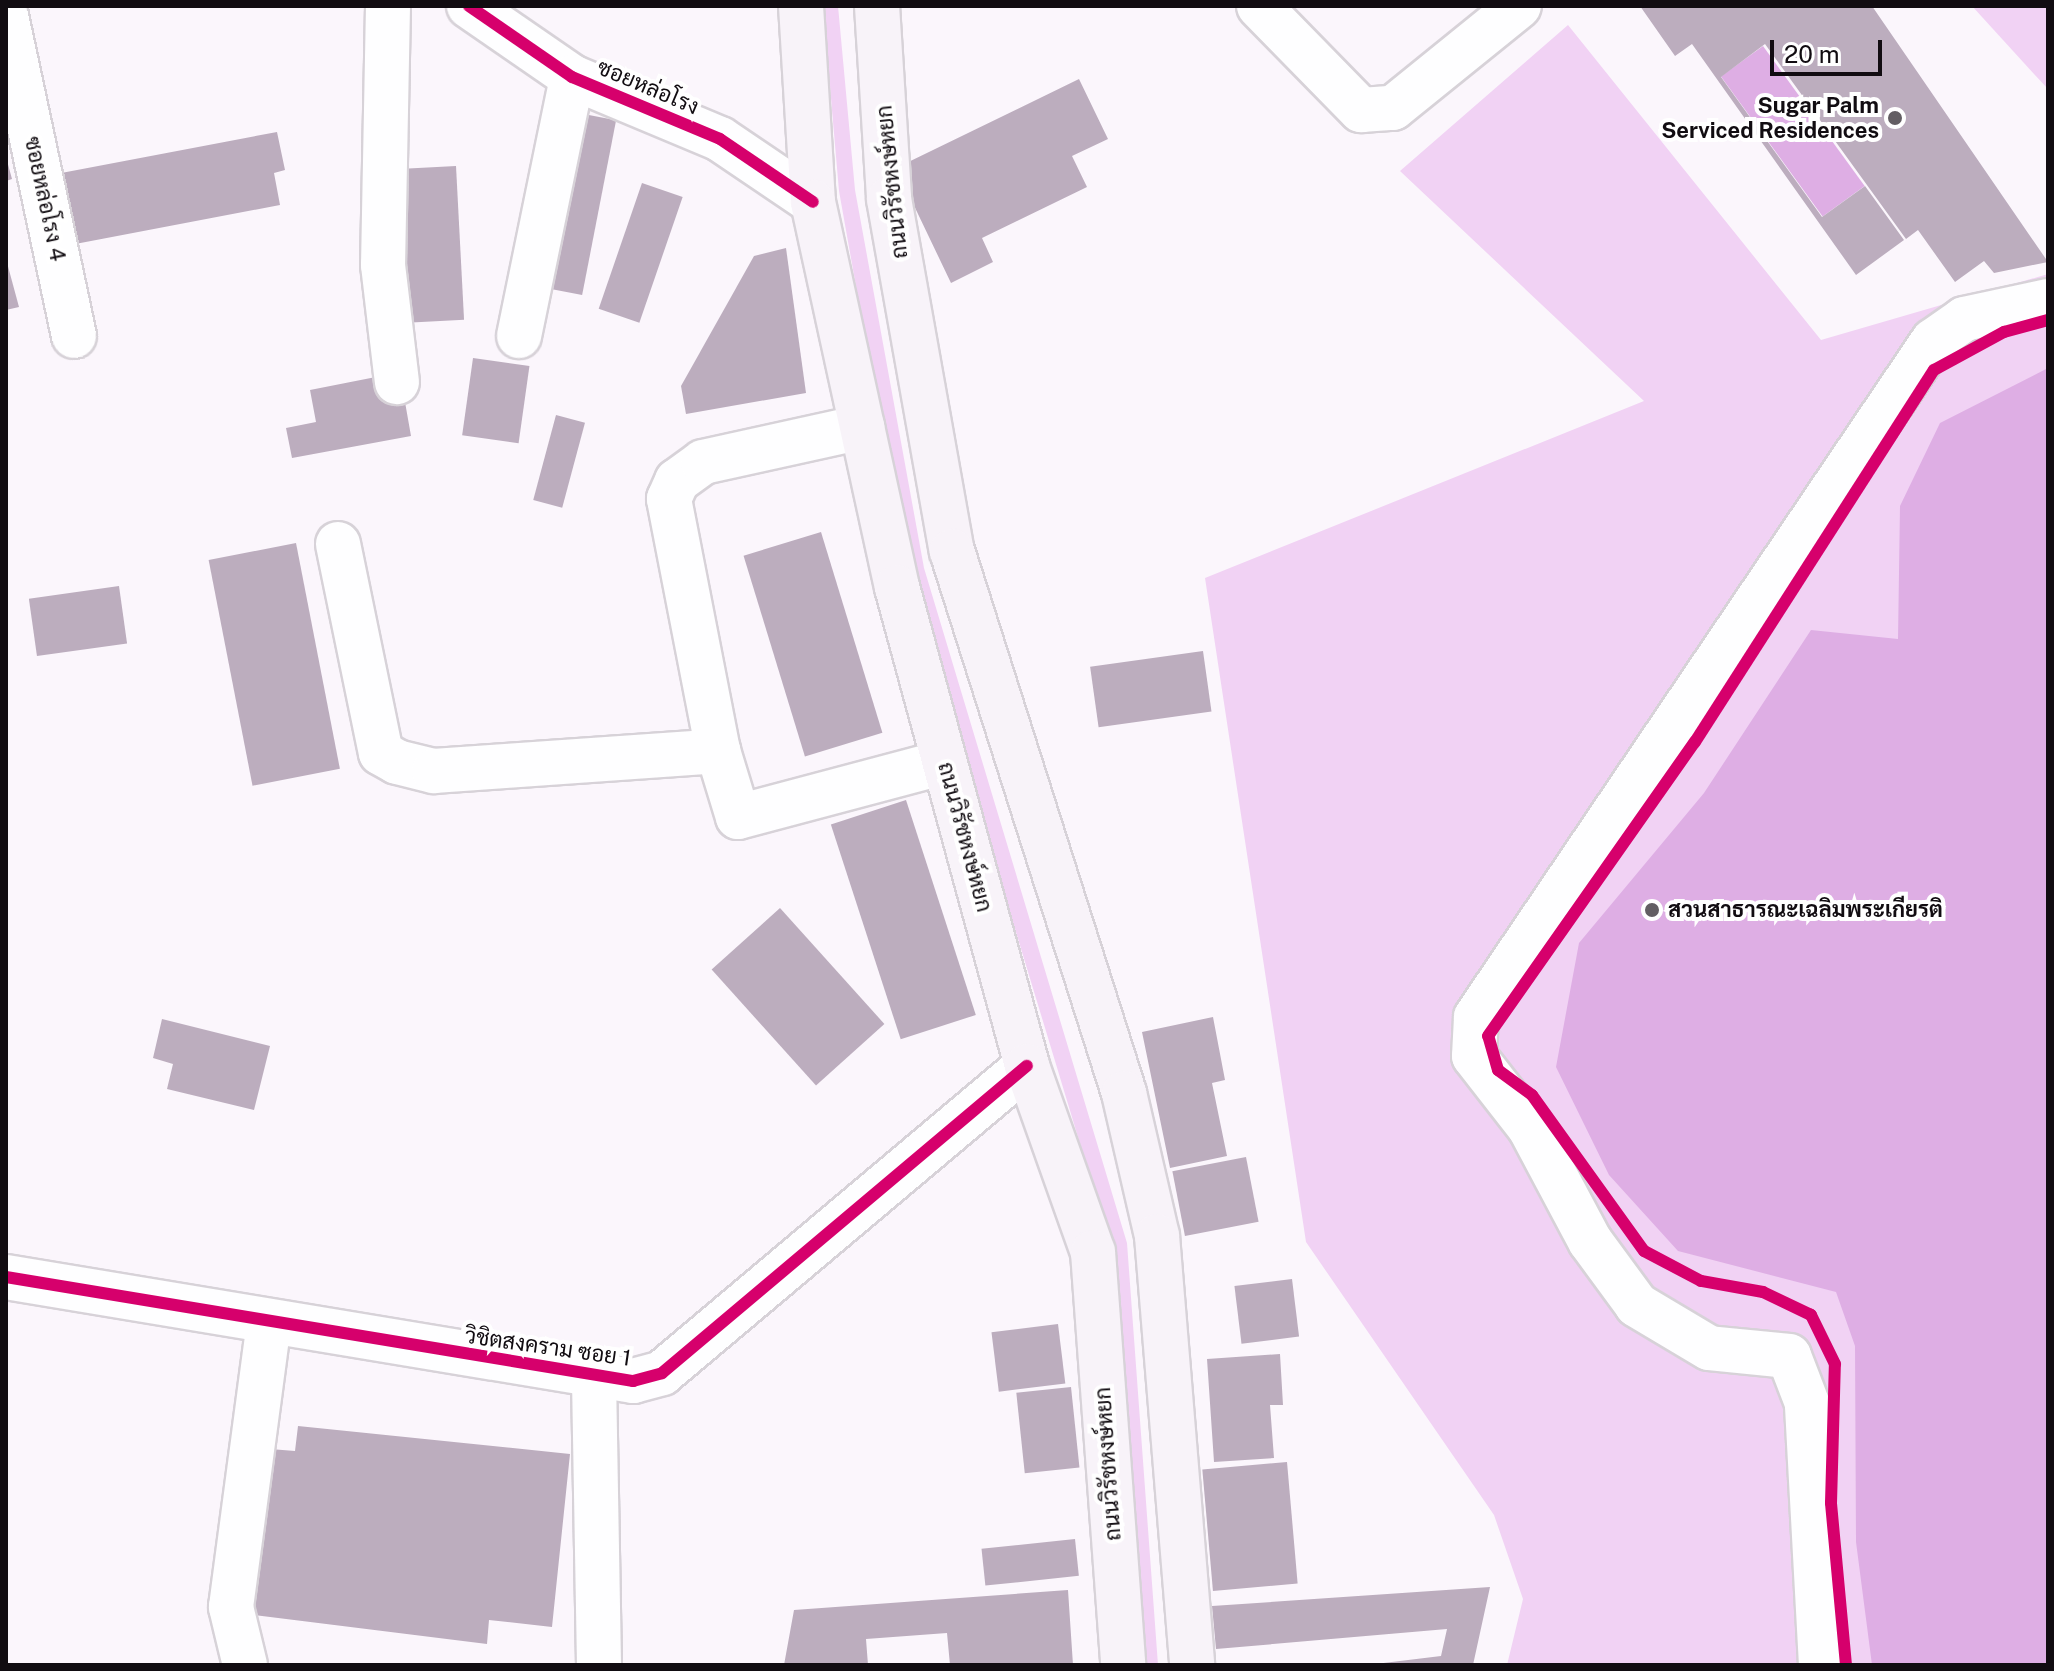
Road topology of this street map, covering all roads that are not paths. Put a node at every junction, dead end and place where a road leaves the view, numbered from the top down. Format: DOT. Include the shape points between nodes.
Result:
graph roads {
  1 [pos="388,6"];
  2 [pos="469,6"];
  3 [pos="801,6"];
  4 [pos="877,6"];
  5 [pos="1259,6"];
  6 [pos="1519,6"];
  7 [pos="6,16"];
  8 [pos="572,77"];
  9 [pos="813,202"];
  10 [pos="2048,301"];
  11 [pos="74,336"];
  12 [pos="519,336"];
  13 [pos="397,382"];
  14 [pos="862,427"];
  15 [pos="338,544"];
  16 [pos="718,751"];
  17 [pos="944,762"];
  18 [pos="1027,1066"];
  19 [pos="6,1277"];
  20 [pos="269,1322"];
  21 [pos="594,1378"];
  22 [pos="245,1665"];
  23 [pos="599,1665"];
  24 [pos="1123,1665"];
  25 [pos="1192,1665"];
  26 [pos="1821,1665"];
  1 -- 13 [label="street" via="383,265"];
  2 -- 8 [label="street, ซอยหล่อโรง"];
  3 -- 9 [label="main road, ถนนวิรัชหงษ์หยก"];
  4 -- 25 [label="main road, ถนนวิรัชหงษ์หยก" via="889,199 952,551 1124,1093 1157,1236"];
  5 -- 6 [label="street" via="1361,110 1393,108"];
  7 -- 11 [label="street, ซอยหล่อโรง 4"];
  8 -- 9 [label="street, ซอยหล่อโรง" via="720,139"];
  8 -- 12 [label="street"];
  9 -- 14 [label="main road, ถนนวิรัชหงษ์หยก"];
  10 -- 26 [label="street" via="1964,319 1933,341 1476,1017 1474,1056 1530,1128 1590,1241 1637,1305 1709,1348 1789,1356 1807,1403"];
  14 -- 16 [label="street" via="703,462 673,490 670,520"];
  14 -- 17 [label="main road, ถนนวิรัชหงษ์หยก"];
  15 -- 16 [label="street" via="381,753 397,762 434,771"];
  16 -- 17 [label="street" via="738,817"];
  17 -- 18 [label="main road, ถนนวิรัชหงษ์หยก"];
  18 -- 21 [label="street, วิชิตสงคราม ซอย 1" via="662,1373 633,1381"];
  18 -- 24 [label="main road, ถนนวิรัชหงษ์หยก" via="1093,1252"];
  19 -- 20 [label="street, วิชิตสงคราม ซอย 1"];
  20 -- 21 [label="street, วิชิตสงคราม ซอย 1"];
  20 -- 22 [label="street" via="231,1607"];
  21 -- 23 [label="street"];
}
